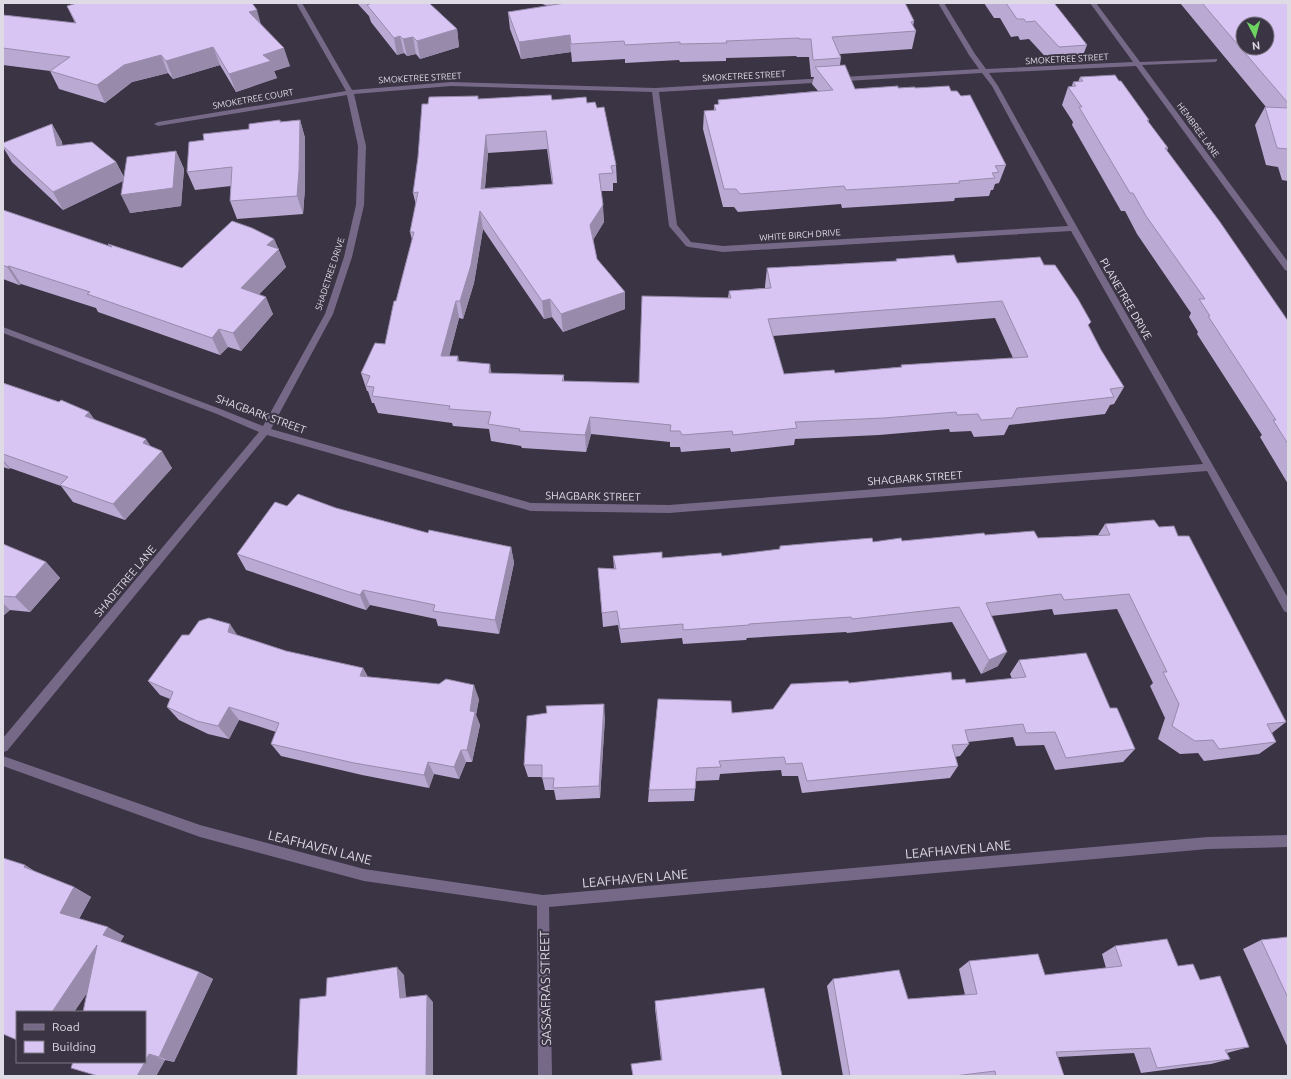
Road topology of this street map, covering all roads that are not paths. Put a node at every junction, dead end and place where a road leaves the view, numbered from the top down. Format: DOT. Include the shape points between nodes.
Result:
graph roads {
  1 [pos="298,3"];
  2 [pos="941,3"];
  3 [pos="1093,3"];
  4 [pos="1215,60"];
  5 [pos="1138,65"];
  6 [pos="985,71"];
  7 [pos="655,90"];
  8 [pos="350,92"];
  9 [pos="158,124"];
  10 [pos="1073,228"];
  11 [pos="1288,268"];
  12 [pos="3,330"];
  13 [pos="265,431"];
  14 [pos="1210,467"];
  15 [pos="1288,608"];
  16 [pos="3,747"];
  17 [pos="3,761"];
  18 [pos="1288,842"];
  19 [pos="543,901"];
  20 [pos="545,1076"];
  1 -- 8 [label="street, SHADETREE DRIVE"];
  2 -- 6 [label="street, PLANETREE DRIVE" via="972,55"];
  3 -- 5 [label="street, HEMBREE LANE"];
  4 -- 5 [label="street, SMOKETREE STREET"];
  5 -- 6 [label="street, SMOKETREE STREET"];
  5 -- 11 [label="street, HEMBREE LANE"];
  6 -- 7 [label="street, SMOKETREE STREET"];
  6 -- 10 [label="street, PLANETREE DRIVE"];
  7 -- 8 [label="street, SMOKETREE STREET" via="450,84"];
  7 -- 10 [label="street, WHITE BIRCH DRIVE" via="673,226 689,244 723,249"];
  8 -- 9 [label="street, SMOKETREE COURT"];
  8 -- 13 [label="street, SHADETREE DRIVE" via="362,146 360,205 348,257 329,314"];
  10 -- 14 [label="street, PLANETREE DRIVE"];
  12 -- 13 [label="street, SHAGBARK STREET"];
  13 -- 14 [label="street, SHAGBARK STREET" via="531,507 669,509"];
  13 -- 16 [label="street, SHADETREE LANE"];
  14 -- 15 [label="street, PLANETREE DRIVE"];
  17 -- 19 [label="street, LEAFHAVEN LANE" via="200,831 364,875"];
  18 -- 19 [label="street, LEAFHAVEN LANE" via="1200,843"];
  19 -- 20 [label="street, SASSAFRAS STREET"];
}
